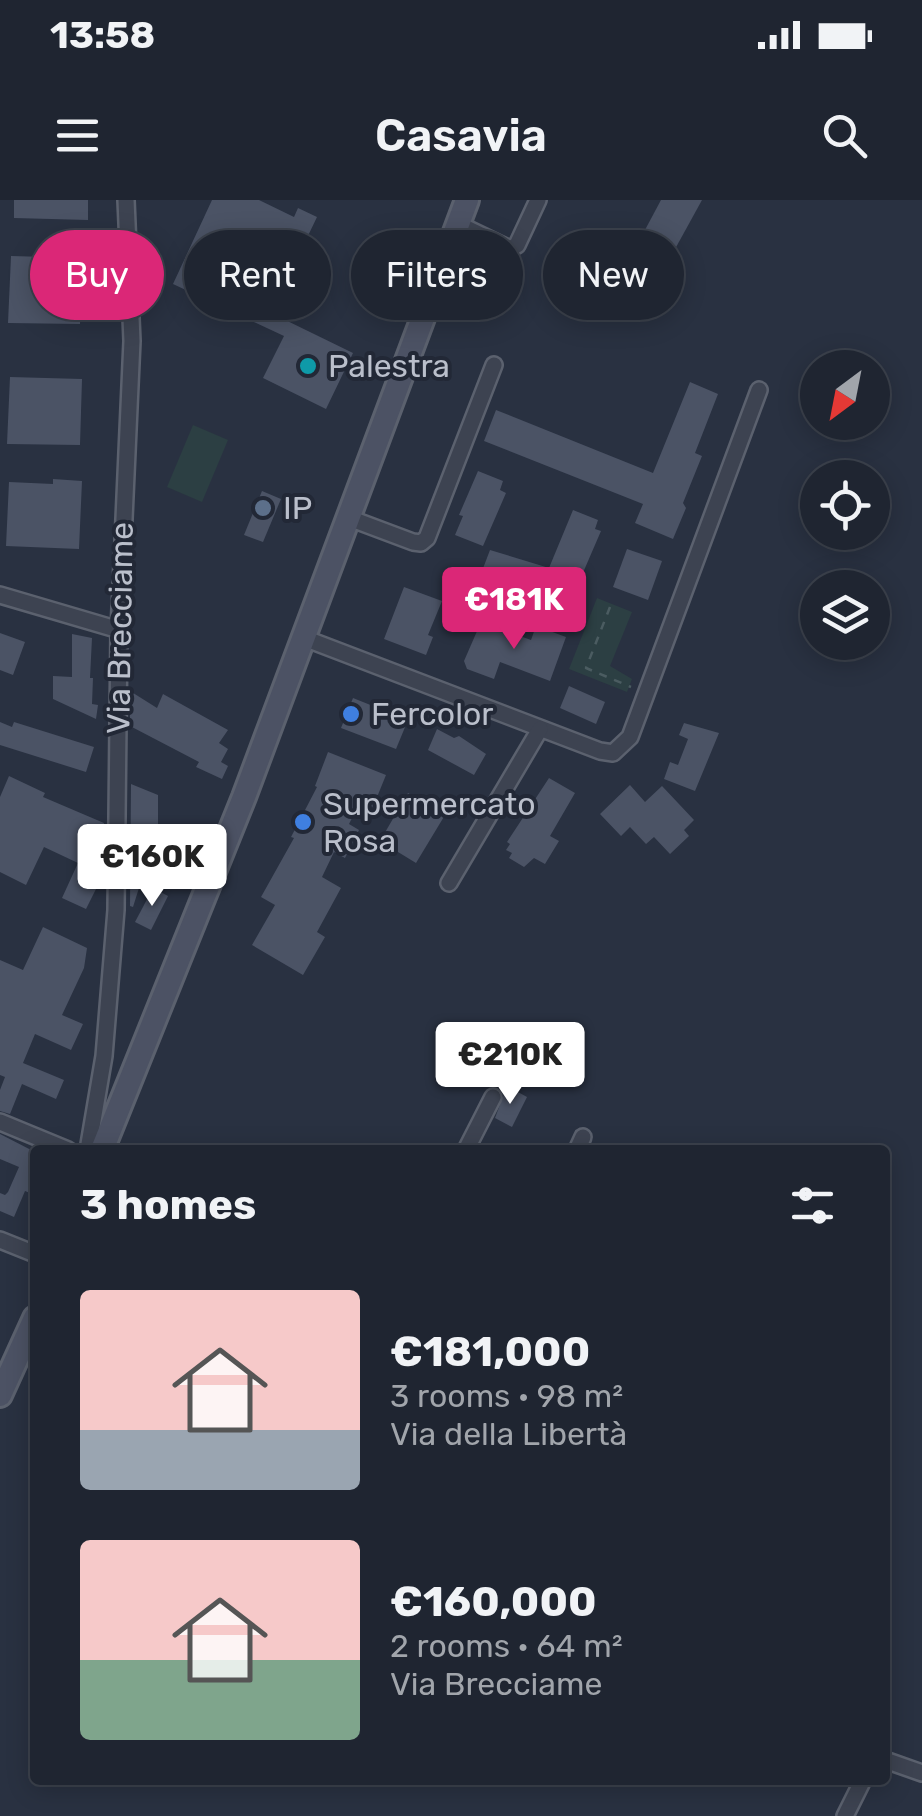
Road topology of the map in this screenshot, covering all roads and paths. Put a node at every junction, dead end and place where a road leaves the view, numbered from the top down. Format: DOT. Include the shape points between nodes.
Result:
graph roads {
  1 [pos="126,200"];
  2 [pos="467,200"];
  3 [pos="538,200"];
  4 [pos="458,224"];
  5 [pos="494,365"];
  6 [pos="759,390"];
  7 [pos="350,518"];
  8 [pos="0,596"];
  9 [pos="610,607"];
  10 [pos="119,630"];
  11 [pos="304,638"];
  12 [pos="646,693"];
  13 [pos="540,729"];
  14 [pos="449,882"];
  15 [pos="104,1056"];
  16 [pos="137,1067"];
  17 [pos="493,1097"];
  18 [pos="0,1122"];
  19 [pos="56,1145"];
  20 [pos="89,1145"];
  21 [pos="104,1145"];
  22 [pos="469,1145"];
  23 [pos="0,1240"];
  24 [pos="30,1252"];
  25 [pos="30,1329"];
  26 [pos="0,1395"];
  27 [pos="890,1762"];
  28 [pos="922,1773"];
  29 [pos="861,1785"];
  30 [pos="846,1816"];
  1 -- 10 [label="street, Via Brecciame" via="132,341"];
  2 -- 4 [label="main road"];
  3 -- 4 [label="street" via="510,250"];
  4 -- 7 [label="main road"];
  5 -- 7 [label="street" via="427,538 413,542"];
  6 -- 12 [label="street"];
  7 -- 11 [label="main road"];
  8 -- 10 [label="street"];
  9 -- 12 [label="path" via="586,668"];
  10 -- 15 [label="street, Via Brecciame" via="116,910"];
  11 -- 13 [label="street"];
  11 -- 16 [label="main road"];
  12 -- 13 [label="street" via="630,736 613,753"];
  13 -- 14 [label="street"];
  15 -- 16 [label="street" via="114,1072"];
  15 -- 20 [label="street, Via Brecciame"];
  16 -- 21 [label="main road"];
  17 -- 22 [label="street"];
  18 -- 19 [label="street"];
  23 -- 24 [label="street"];
  25 -- 26 [label="main road"];
  27 -- 28 [label="street"];
  29 -- 30 [label="street"];
}
